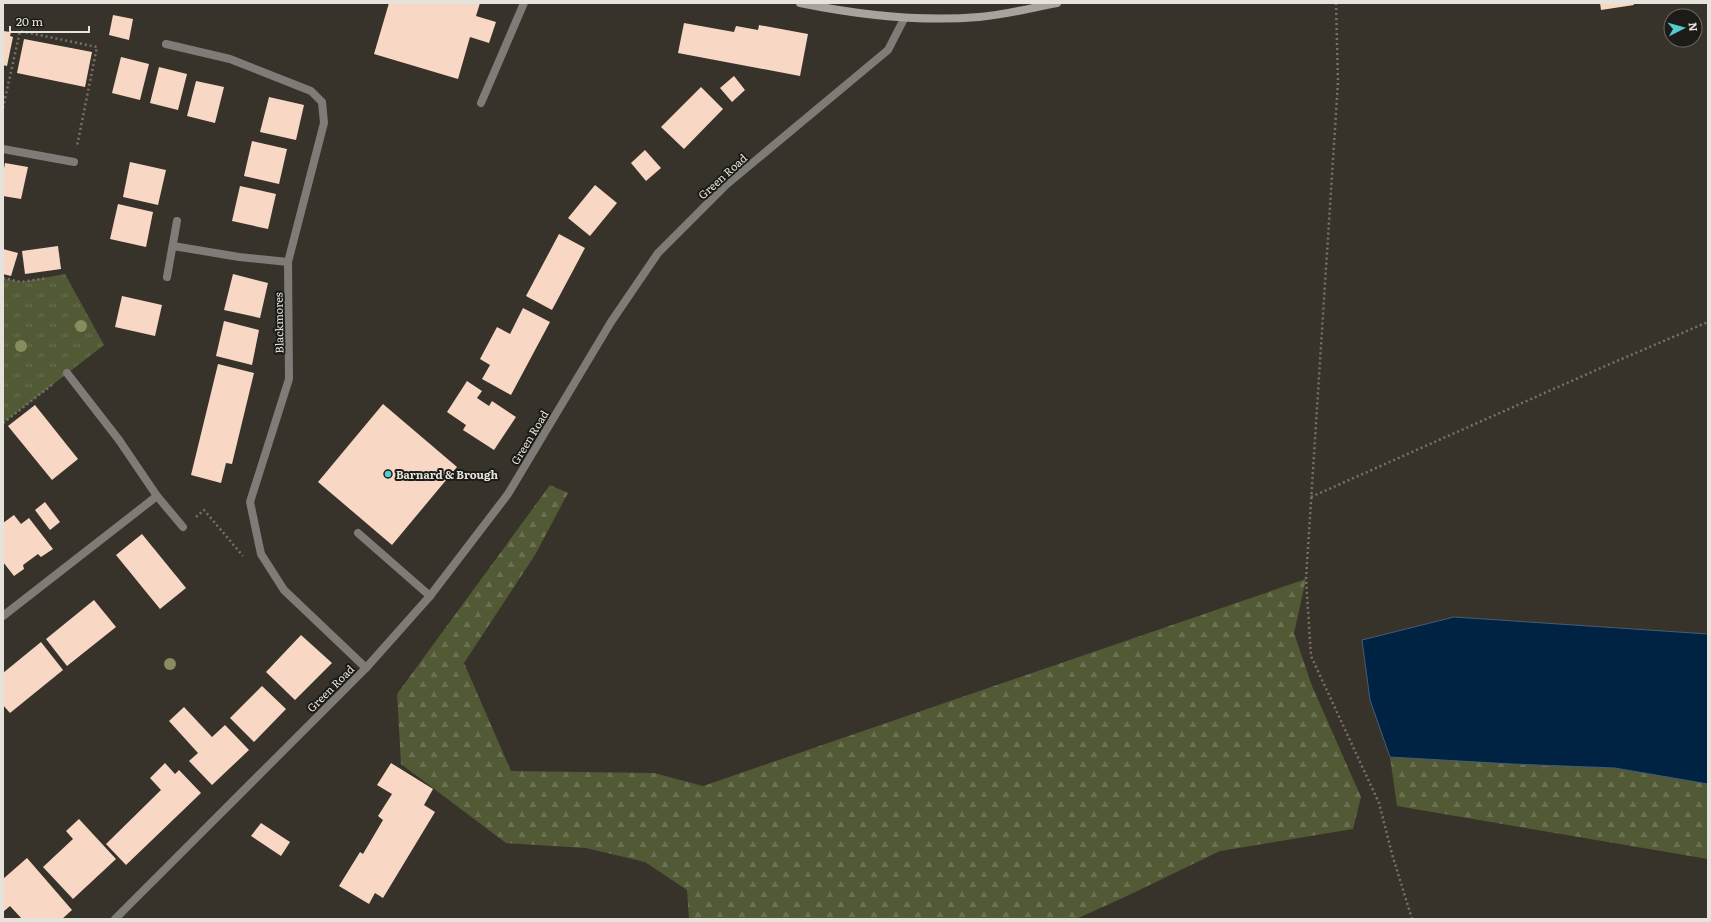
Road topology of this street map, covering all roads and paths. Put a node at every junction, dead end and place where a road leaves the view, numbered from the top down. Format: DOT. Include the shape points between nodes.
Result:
graph roads {
  1 [pos="524,3"];
  2 [pos="800,3"];
  3 [pos="1057,3"];
  4 [pos="1336,3"];
  5 [pos="904,19"];
  6 [pos="166,44"];
  7 [pos="481,103"];
  8 [pos="3,108"];
  9 [pos="3,149"];
  10 [pos="74,162"];
  11 [pos="177,221"];
  12 [pos="173,246"];
  13 [pos="288,262"];
  14 [pos="167,277"];
  15 [pos="3,278"];
  16 [pos="47,278"];
  17 [pos="1708,322"];
  18 [pos="67,373"];
  19 [pos="3,423"];
  20 [pos="157,496"];
  21 [pos="1311,497"];
  22 [pos="183,527"];
  23 [pos="358,533"];
  24 [pos="261,554"];
  25 [pos="430,596"];
  26 [pos="3,616"];
  27 [pos="366,668"];
  28 [pos="115,919"];
  29 [pos="1412,919"];
  1 -- 7 [label="street"];
  2 -- 5 [label="main road"];
  3 -- 5 [label="main road" via="980,17"];
  4 -- 21 [label="path" via="1338,82"];
  5 -- 25 [label="street, Green Road" via="888,50 726,185 658,253 610,322 508,494"];
  6 -- 13 [label="street, Blackmores" via="230,59 311,91 322,102 324,123"];
  8 -- 10 [label="path" via="20,31 97,47"];
  9 -- 10 [label="street"];
  11 -- 12 [label="street"];
  12 -- 13 [label="street"];
  12 -- 14 [label="street"];
  13 -- 24 [label="street, Blackmores" via="290,379 250,502"];
  15 -- 16 [label="path" via="22,282"];
  17 -- 21 [label="path"];
  18 -- 19 [label="path"];
  18 -- 20 [label="street" via="119,440"];
  20 -- 22 [label="street"];
  20 -- 26 [label="street"];
  21 -- 29 [label="path" via="1306,579 1311,656 1379,803"];
  22 -- 24 [label="path" via="204,510 242,556"];
  23 -- 25 [label="street"];
  24 -- 27 [label="street, Blackmores" via="284,590"];
  25 -- 27 [label="street, Green Road"];
  27 -- 28 [label="street, Green Road"];
}
